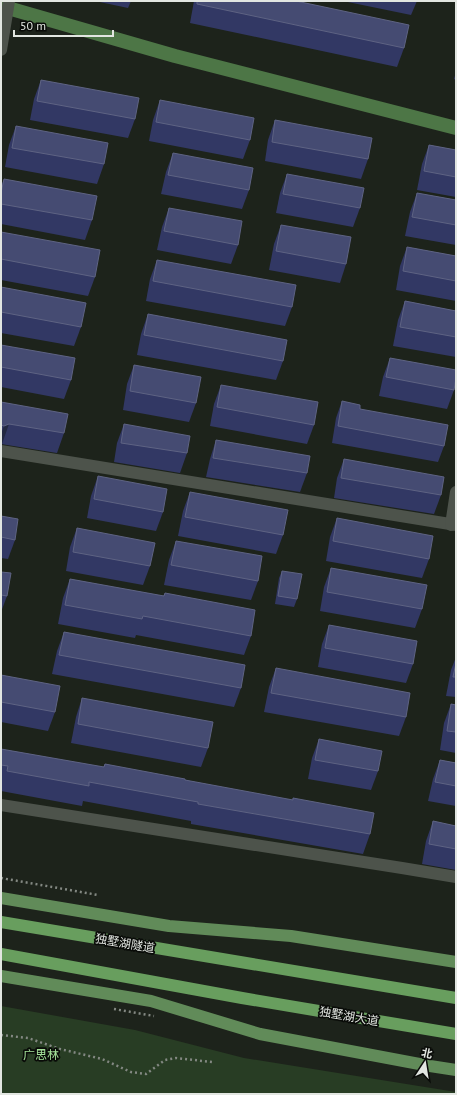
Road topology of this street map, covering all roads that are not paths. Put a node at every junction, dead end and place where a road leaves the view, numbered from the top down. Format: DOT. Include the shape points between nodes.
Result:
graph roads {
  1 [pos="9,1"];
  2 [pos="1,50"];
  3 [pos="1,451"];
  4 [pos="456,492"];
  5 [pos="454,525"];
  6 [pos="1,805"];
  7 [pos="456,877"];
  8 [pos="1,898"];
  9 [pos="1,922"];
  10 [pos="1,954"];
  11 [pos="456,962"];
  12 [pos="1,976"];
  13 [pos="456,998"];
  14 [pos="456,1034"];
  15 [pos="456,1070"];
  1 -- 2 [label="street"];
  3 -- 5 [label="street"];
  4 -- 5 [label="street"];
  6 -- 7 [label="street"];
  8 -- 11 [label="main road" via="169,926 291,936"];
  9 -- 13 [label="highway, 独墅湖隧道"];
  10 -- 14 [label="highway, 独墅湖大道"];
  12 -- 15 [label="main road" via="151,1001 260,1034"];
}
